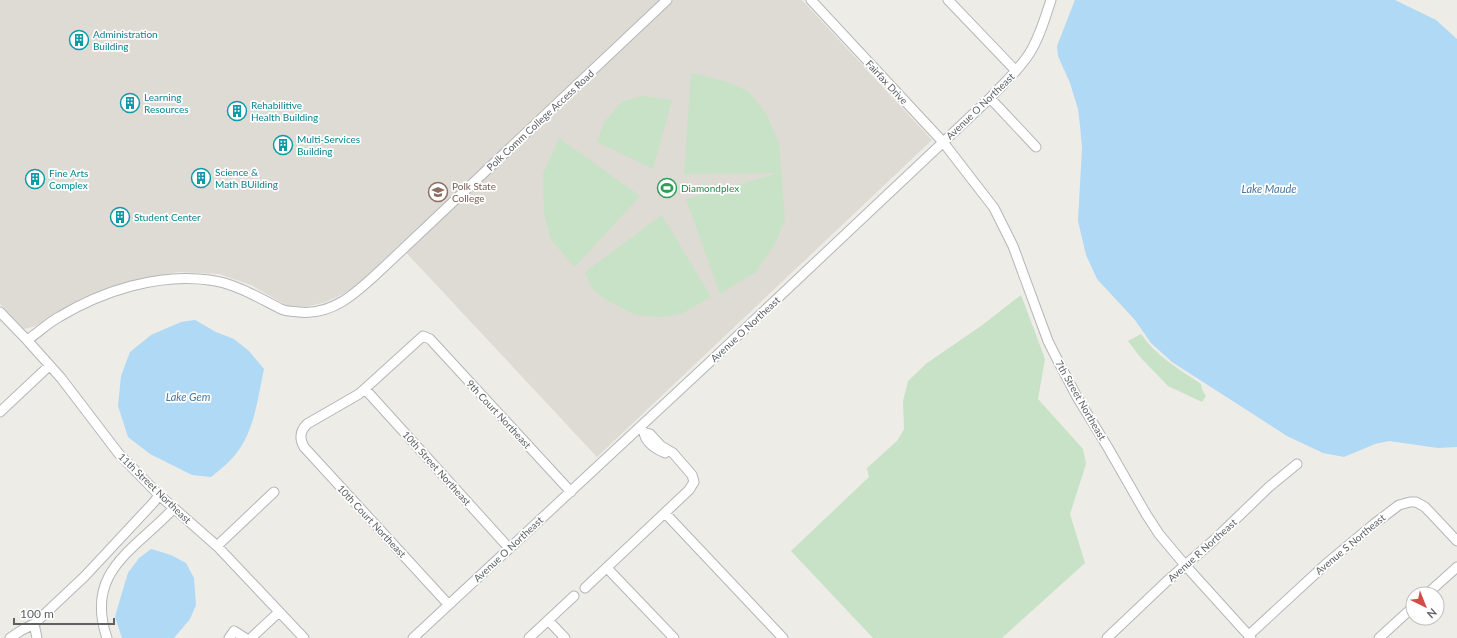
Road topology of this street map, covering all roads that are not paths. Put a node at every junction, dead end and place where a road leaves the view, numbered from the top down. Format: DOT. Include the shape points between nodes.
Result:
graph roads {
  1 [pos="667,0"];
  2 [pos="811,0"];
  3 [pos="948,0"];
  4 [pos="1051,0"];
  5 [pos="1016,71"];
  6 [pos="990,98"];
  7 [pos="943,142"];
  8 [pos="1036,146"];
  9 [pos="0,312"];
  10 [pos="27,340"];
  11 [pos="49,366"];
  12 [pos="365,390"];
  13 [pos="0,412"];
  14 [pos="642,430"];
  15 [pos="1297,464"];
  16 [pos="274,492"];
  17 [pos="571,492"];
  18 [pos="159,495"];
  19 [pos="174,508"];
  20 [pos="665,513"];
  21 [pos="1457,540"];
  22 [pos="217,546"];
  23 [pos="509,548"];
  24 [pos="1185,565"];
  25 [pos="1457,567"];
  26 [pos="608,568"];
  27 [pos="1436,586"];
  28 [pos="586,588"];
  29 [pos="574,596"];
  30 [pos="448,604"];
  31 [pos="279,612"];
  32 [pos="1405,614"];
  33 [pos="548,620"];
  34 [pos="34,624"];
  35 [pos="1250,636"];
  36 [pos="10,638"];
  37 [pos="37,638"];
  38 [pos="107,638"];
  39 [pos="229,638"];
  40 [pos="245,638"];
  41 [pos="251,638"];
  42 [pos="304,638"];
  43 [pos="413,638"];
  44 [pos="529,638"];
  45 [pos="565,638"];
  46 [pos="674,638"];
  47 [pos="783,638"];
  48 [pos="1107,638"];
  49 [pos="1379,638"];
  1 -- 10 [label="street, Polk Comm College Access Road" via="384,267 349,298 327,310 307,313 284,310 234,287 210,280 182,278 147,283 84,303 57,318"];
  2 -- 7 [label="street, Fairfax Drive"];
  3 -- 5 [label="street"];
  4 -- 5 [label="street, Avenue O Northeast" via="1035,43"];
  5 -- 6 [label="street, Avenue O Northeast"];
  6 -- 7 [label="street, Avenue O Northeast"];
  6 -- 8 [label="street"];
  7 -- 14 [label="street, Avenue O Northeast"];
  7 -- 24 [label="street, 7th Street Northeast" via="985,195 1002,222 1048,341 1066,378 1146,514"];
  9 -- 10 [label="street, 11th Street Northeast"];
  10 -- 11 [label="street, 11th Street Northeast"];
  11 -- 13 [label="street"];
  11 -- 18 [label="street, 11th Street Northeast" via="119,454"];
  12 -- 17 [label="street, 9th Court Northeast" via="422,336 430,339"];
  12 -- 23 [label="street, 10th Street Northeast"];
  12 -- 30 [label="street, 10th Court Northeast" via="307,424 300,435 301,442"];
  14 -- 17 [label="street, Avenue O Northeast"];
  14 -- 20 [label="street" via="644,437 654,448 676,457 688,469 694,482"];
  15 -- 24 [label="street, Avenue R Northeast"];
  16 -- 22 [label="street"];
  17 -- 23 [label="street, Avenue O Northeast"];
  18 -- 19 [label="street, 11th Street Northeast"];
  18 -- 34 [label="street" via="85,576"];
  19 -- 22 [label="street, 11th Street Northeast"];
  19 -- 38 [label="street" via="120,560 107,579 100,606"];
  20 -- 26 [label="street"];
  20 -- 47 [label="street"];
  21 -- 35 [label="street, Avenue S Northeast" via="1425,507 1416,502 1398,505 1326,564"];
  22 -- 31 [label="street, 11th Street Northeast"];
  23 -- 30 [label="street, Avenue O Northeast"];
  24 -- 35 [label="street, 7th Street Northeast"];
  24 -- 48 [label="street, Avenue R Northeast"];
  25 -- 27 [label="street"];
  26 -- 28 [label="street"];
  26 -- 46 [label="street"];
  29 -- 33 [label="street"];
  30 -- 43 [label="street, Avenue O Northeast"];
  31 -- 41 [label="street"];
  31 -- 42 [label="street, 11th Street Northeast"];
  32 -- 49 [label="street"];
  33 -- 44 [label="street"];
  33 -- 45 [label="street"];
  34 -- 36 [label="street"];
  34 -- 37 [label="street"];
  39 -- 40 [label="street" via="234,631"];
}
